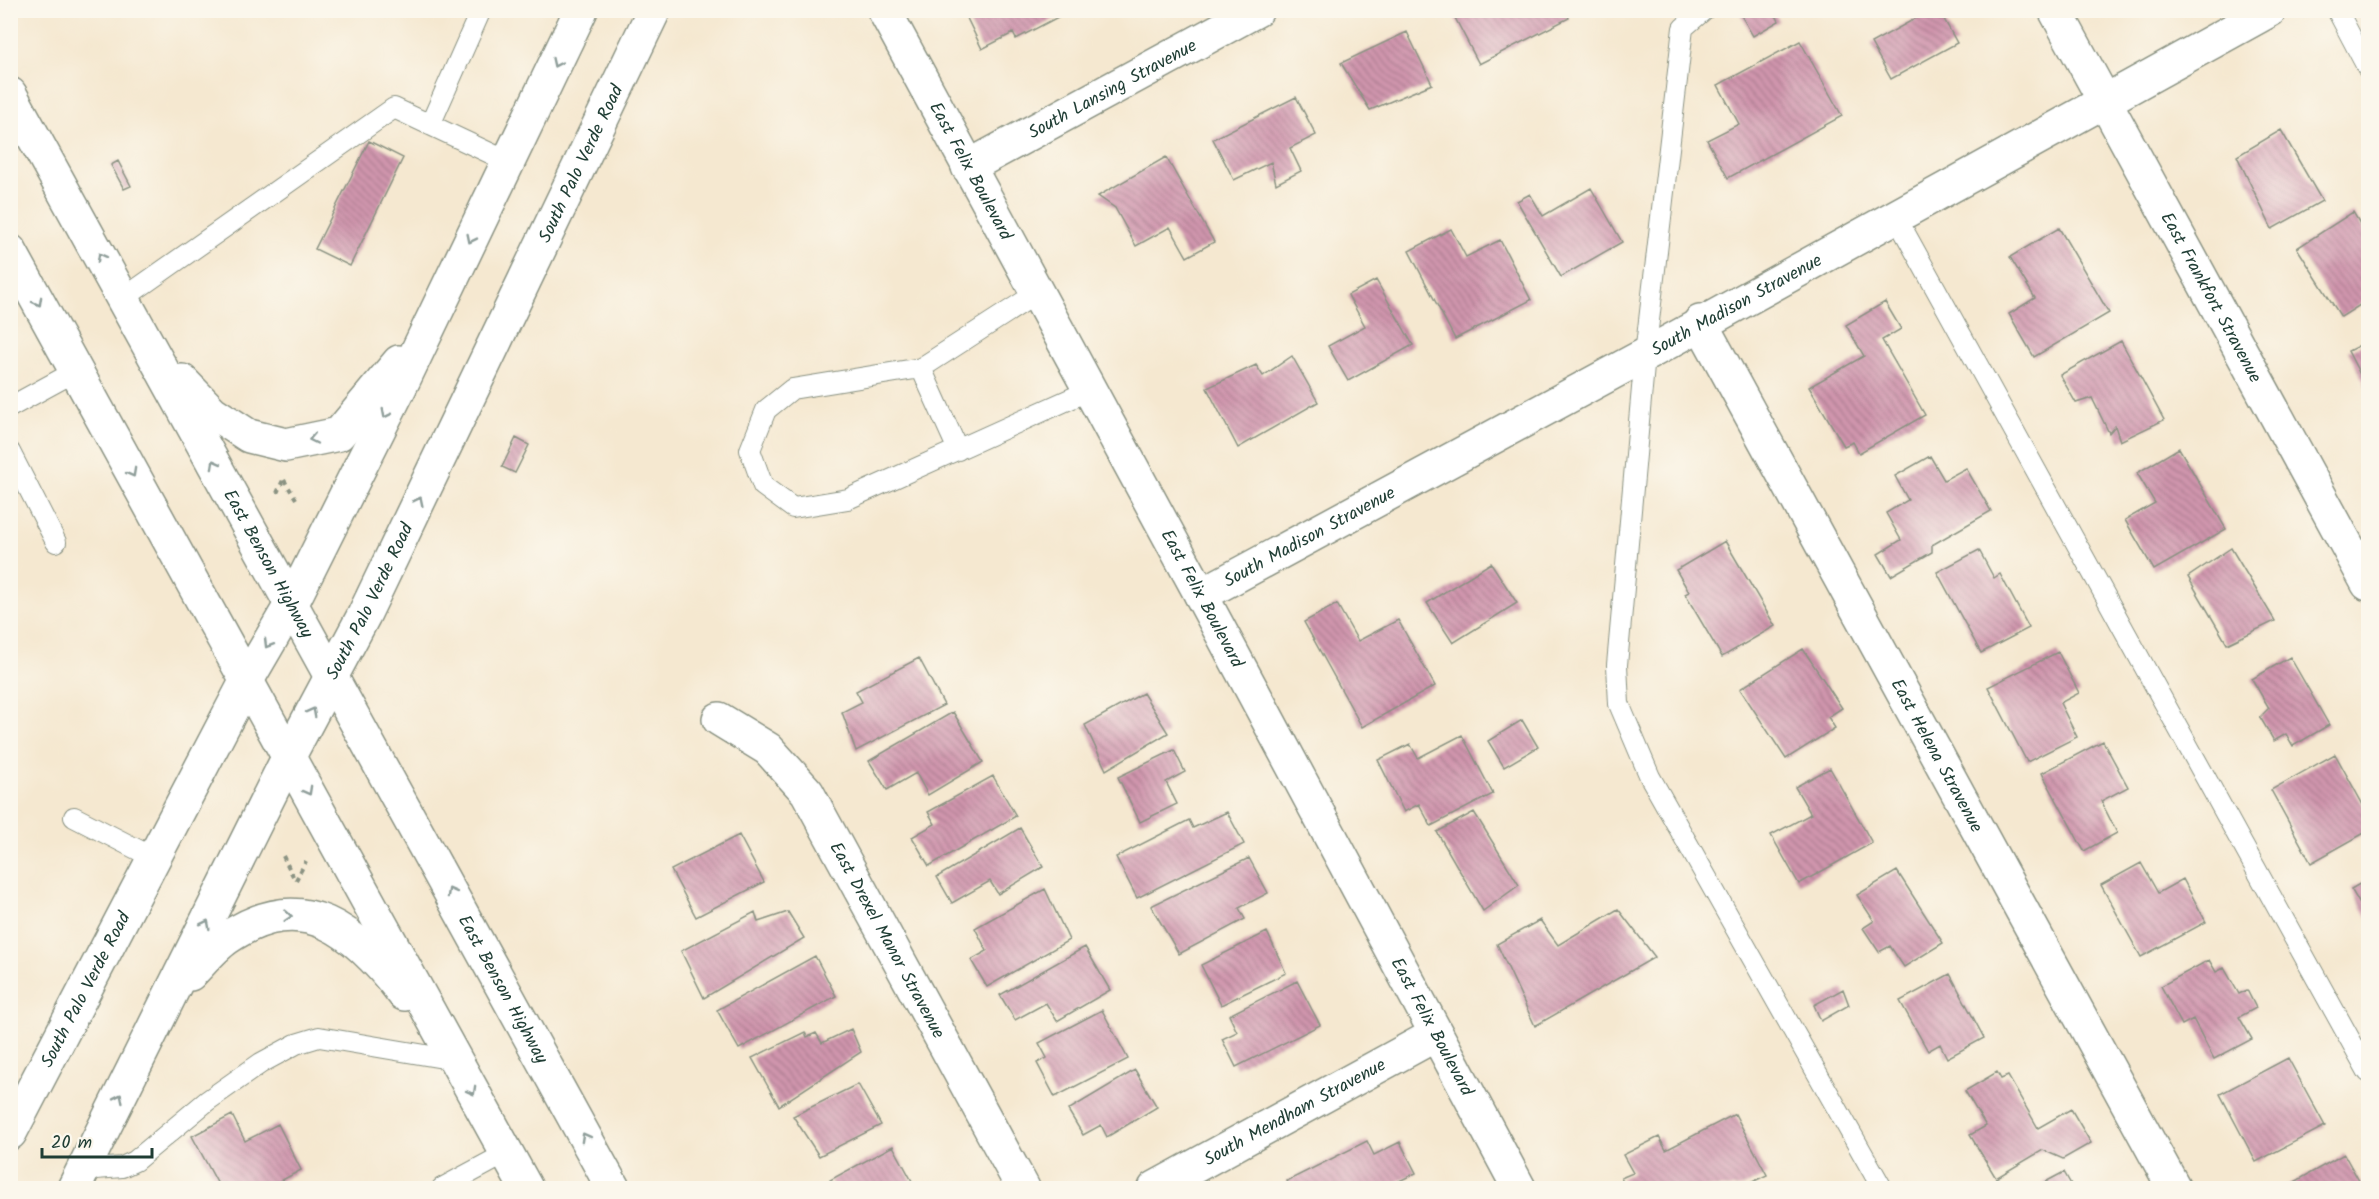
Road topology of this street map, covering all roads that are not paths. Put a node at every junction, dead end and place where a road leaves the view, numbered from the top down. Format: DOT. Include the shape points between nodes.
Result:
graph roads {
  1 [pos="481,10"];
  2 [pos="581,10"];
  3 [pos="654,10"];
  4 [pos="884,10"];
  5 [pos="1257,10"];
  6 [pos="1704,10"];
  7 [pos="2055,10"];
  8 [pos="2270,10"];
  9 [pos="2337,10"];
  10 [pos="2368,69"];
  11 [pos="10,94"];
  12 [pos="2104,100"];
  13 [pos="430,125"];
  14 [pos="509,162"];
  15 [pos="968,167"];
  16 [pos="1895,215"];
  17 [pos="10,251"];
  18 [pos="1037,293"];
  19 [pos="124,298"];
  20 [pos="1700,322"];
  21 [pos="428,329"];
  22 [pos="151,348"];
  23 [pos="1645,355"];
  24 [pos="921,368"];
  25 [pos="76,371"];
  26 [pos="1090,390"];
  27 [pos="10,407"];
  28 [pos="958,450"];
  29 [pos="10,452"];
  30 [pos="57,542"];
  31 [pos="2368,584"];
  32 [pos="1202,595"];
  33 [pos="292,603"];
  34 [pos="332,675"];
  35 [pos="246,682"];
  36 [pos="719,719"];
  37 [pos="289,756"];
  38 [pos="74,817"];
  39 [pos="154,858"];
  40 [pos="172,992"];
  41 [pos="1435,1035"];
  42 [pos="455,1060"];
  43 [pos="2368,1072"];
  44 [pos="10,1133"];
  45 [pos="507,1153"];
  46 [pos="79,1179"];
  47 [pos="442,1188"];
  48 [pos="526,1188"];
  49 [pos="613,1188"];
  50 [pos="1023,1188"];
  51 [pos="1155,1188"];
  52 [pos="1519,1188"];
  53 [pos="1882,1188"];
  54 [pos="2174,1188"];
  1 -- 13 [label="lane"];
  2 -- 14 [label="main road, South Palo Verde Road, one-way"];
  34 -- 3 [label="main road, South Palo Verde Road, one-way"];
  4 -- 15 [label="main road, East Felix Boulevard"];
  5 -- 15 [label="main road, South Lansing Stravenue"];
  6 -- 23 [label="lane" via="1683,28"];
  7 -- 12 [label="main road, East Frankfort Stravenue"];
  8 -- 12 [label="main road, South Madison Stravenue"];
  9 -- 10 [label="lane"];
  19 -- 11 [label="main road, East Benson Highway, one-way"];
  12 -- 16 [label="main road, South Madison Stravenue"];
  12 -- 31 [label="main road, East Frankfort Stravenue"];
  13 -- 14 [label="lane"];
  13 -- 19 [label="lane" via="394,108"];
  14 -- 21 [label="main road, South Palo Verde Road, one-way"];
  15 -- 18 [label="main road, East Felix Boulevard"];
  16 -- 20 [label="main road, South Madison Stravenue"];
  16 -- 43 [label="lane"];
  17 -- 25 [label="main road, one-way"];
  18 -- 24 [label="lane"];
  18 -- 26 [label="main road, East Felix Boulevard"];
  19 -- 22 [label="main road, East Benson Highway"];
  20 -- 23 [label="main road, South Madison Stravenue"];
  20 -- 54 [label="main road, East Helena Stravenue"];
  21 -- 22 [label="main road, one-way" via="339,434 286,445 249,436 212,412"];
  21 -- 33 [label="main road, South Palo Verde Road, one-way"];
  33 -- 22 [label="main road, East Benson Highway, one-way"];
  23 -- 32 [label="main road, South Madison Stravenue"];
  23 -- 53 [label="lane" via="1617,665 1619,704 1650,777"];
  24 -- 28 [label="lane"];
  24 -- 28 [label="lane" via="792,388 766,410 750,450 763,486 793,508 848,499"];
  25 -- 27 [label="lane"];
  25 -- 35 [label="main road, one-way"];
  26 -- 28 [label="lane"];
  26 -- 32 [label="main road, East Felix Boulevard"];
  29 -- 30 [label="lane"];
  32 -- 41 [label="main road, East Felix Boulevard"];
  33 -- 34 [label="main road, East Benson Highway"];
  33 -- 35 [label="main road, South Palo Verde Road, one-way"];
  37 -- 34 [label="main road, South Palo Verde Road, one-way"];
  49 -- 34 [label="main road, East Benson Highway, one-way"];
  35 -- 37 [label="main road"];
  35 -- 39 [label="main road, South Palo Verde Road"];
  36 -- 50 [label="main road, East Drexel Manor Stravenue" via="768,749 807,792"];
  40 -- 37 [label="main road, South Palo Verde Road, one-way"];
  37 -- 42 [label="main road, one-way"];
  38 -- 39 [label="lane"];
  39 -- 44 [label="main road, South Palo Verde Road"];
  40 -- 42 [label="main road, one-way" via="226,938 277,915 318,918 352,936 400,989"];
  46 -- 40 [label="main road, South Palo Verde Road, one-way"];
  41 -- 51 [label="main road, South Mendham Stravenue"];
  41 -- 52 [label="main road, East Felix Boulevard"];
  42 -- 45 [label="main road, one-way"];
  42 -- 46 [label="lane" via="319,1037 296,1044 207,1101 135,1161"];
  45 -- 47 [label="lane"];
  45 -- 48 [label="main road"];
}
